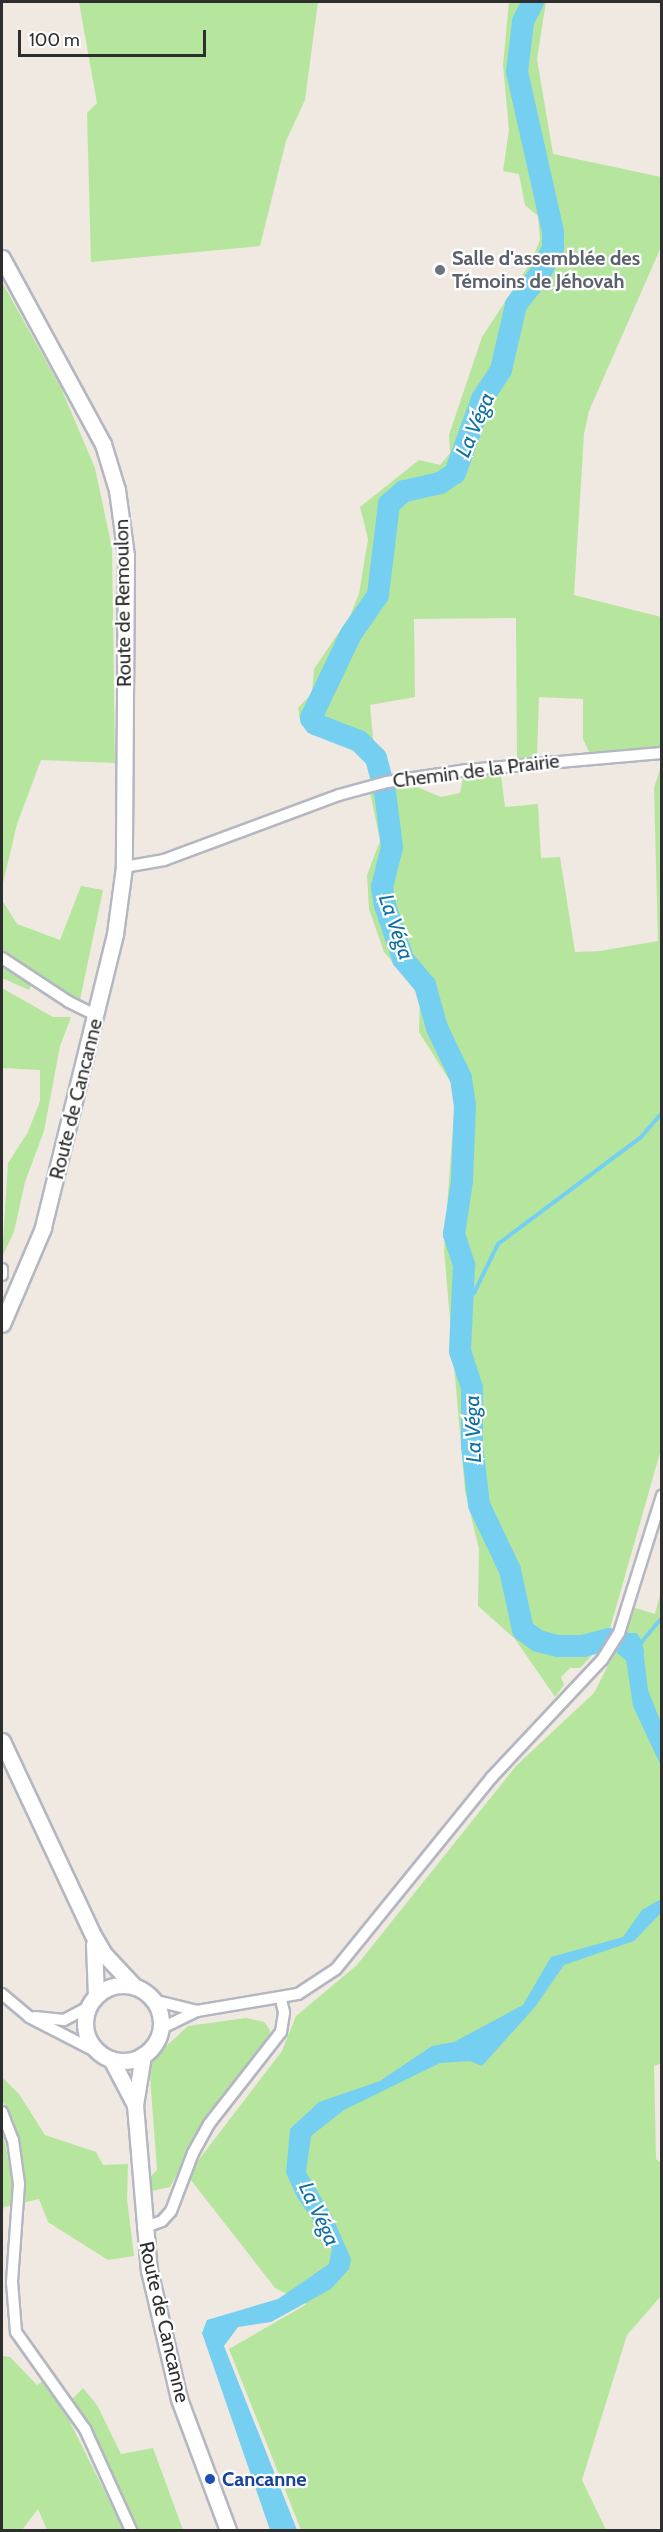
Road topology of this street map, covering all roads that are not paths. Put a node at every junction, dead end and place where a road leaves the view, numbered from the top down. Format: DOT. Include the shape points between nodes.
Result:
graph roads {
  1 [pos="2,258"];
  2 [pos="662,753"];
  3 [pos="124,867"];
  4 [pos="2,958"];
  5 [pos="96,1016"];
  6 [pos="2,1324"];
  7 [pos="662,1496"];
  8 [pos="2,1741"];
  9 [pos="93,1935"];
  10 [pos="135,1987"];
  11 [pos="2,1994"];
  12 [pos="153,2000"];
  13 [pos="281,2000"];
  14 [pos="92,2002"];
  15 [pos="197,2011"];
  16 [pos="29,2017"];
  17 [pos="160,2029"];
  18 [pos="97,2052"];
  19 [pos="143,2055"];
  20 [pos="111,2059"];
  21 [pos="135,2105"];
  22 [pos="2,2112"];
  23 [pos="143,2228"];
  24 [pos="131,2530"];
  25 [pos="228,2530"];
  1 -- 3 [label="main road, Route de Remoulon" via="87,410 117,490 126,556"];
  2 -- 3 [label="street, Chemin de la Prairie" via="467,770 387,782 164,861"];
  3 -- 5 [label="main road, Route de Cancanne" via="115,934"];
  4 -- 5 [label="street"];
  5 -- 6 [label="main road, Route de Cancanne" via="43,1228"];
  7 -- 13 [label="street" via="619,1633 609,1649 491,1778 336,1969 313,1987"];
  8 -- 9 [label="main road"];
  9 -- 10 [label="main road" via="104,1954"];
  9 -- 14 [label="main road"];
  10 -- 12 [label="main road"];
  10 -- 14 [label="main road" via="122,1985"];
  11 -- 16 [label="street"];
  12 -- 15 [label="street"];
  12 -- 17 [label="main road"];
  13 -- 15 [label="street"];
  13 -- 23 [label="street" via="281,2032 209,2124 193,2153 171,2211 162,2221"];
  14 -- 16 [label="street" via="64,2020"];
  14 -- 18 [label="main road" via="86,2031"];
  15 -- 17 [label="street"];
  16 -- 18 [label="street"];
  17 -- 19 [label="main road"];
  18 -- 20 [label="main road"];
  19 -- 20 [label="main road" via="122,2061"];
  19 -- 21 [label="main road, Route de Cancanne"];
  20 -- 21 [label="main road, Route de Cancanne"];
  21 -- 23 [label="main road, Route de Cancanne"];
  22 -- 24 [label="street" via="13,2140 19,2184 12,2282 16,2332 85,2429"];
  23 -- 25 [label="main road, Route de Cancanne" via="179,2398"];
}
